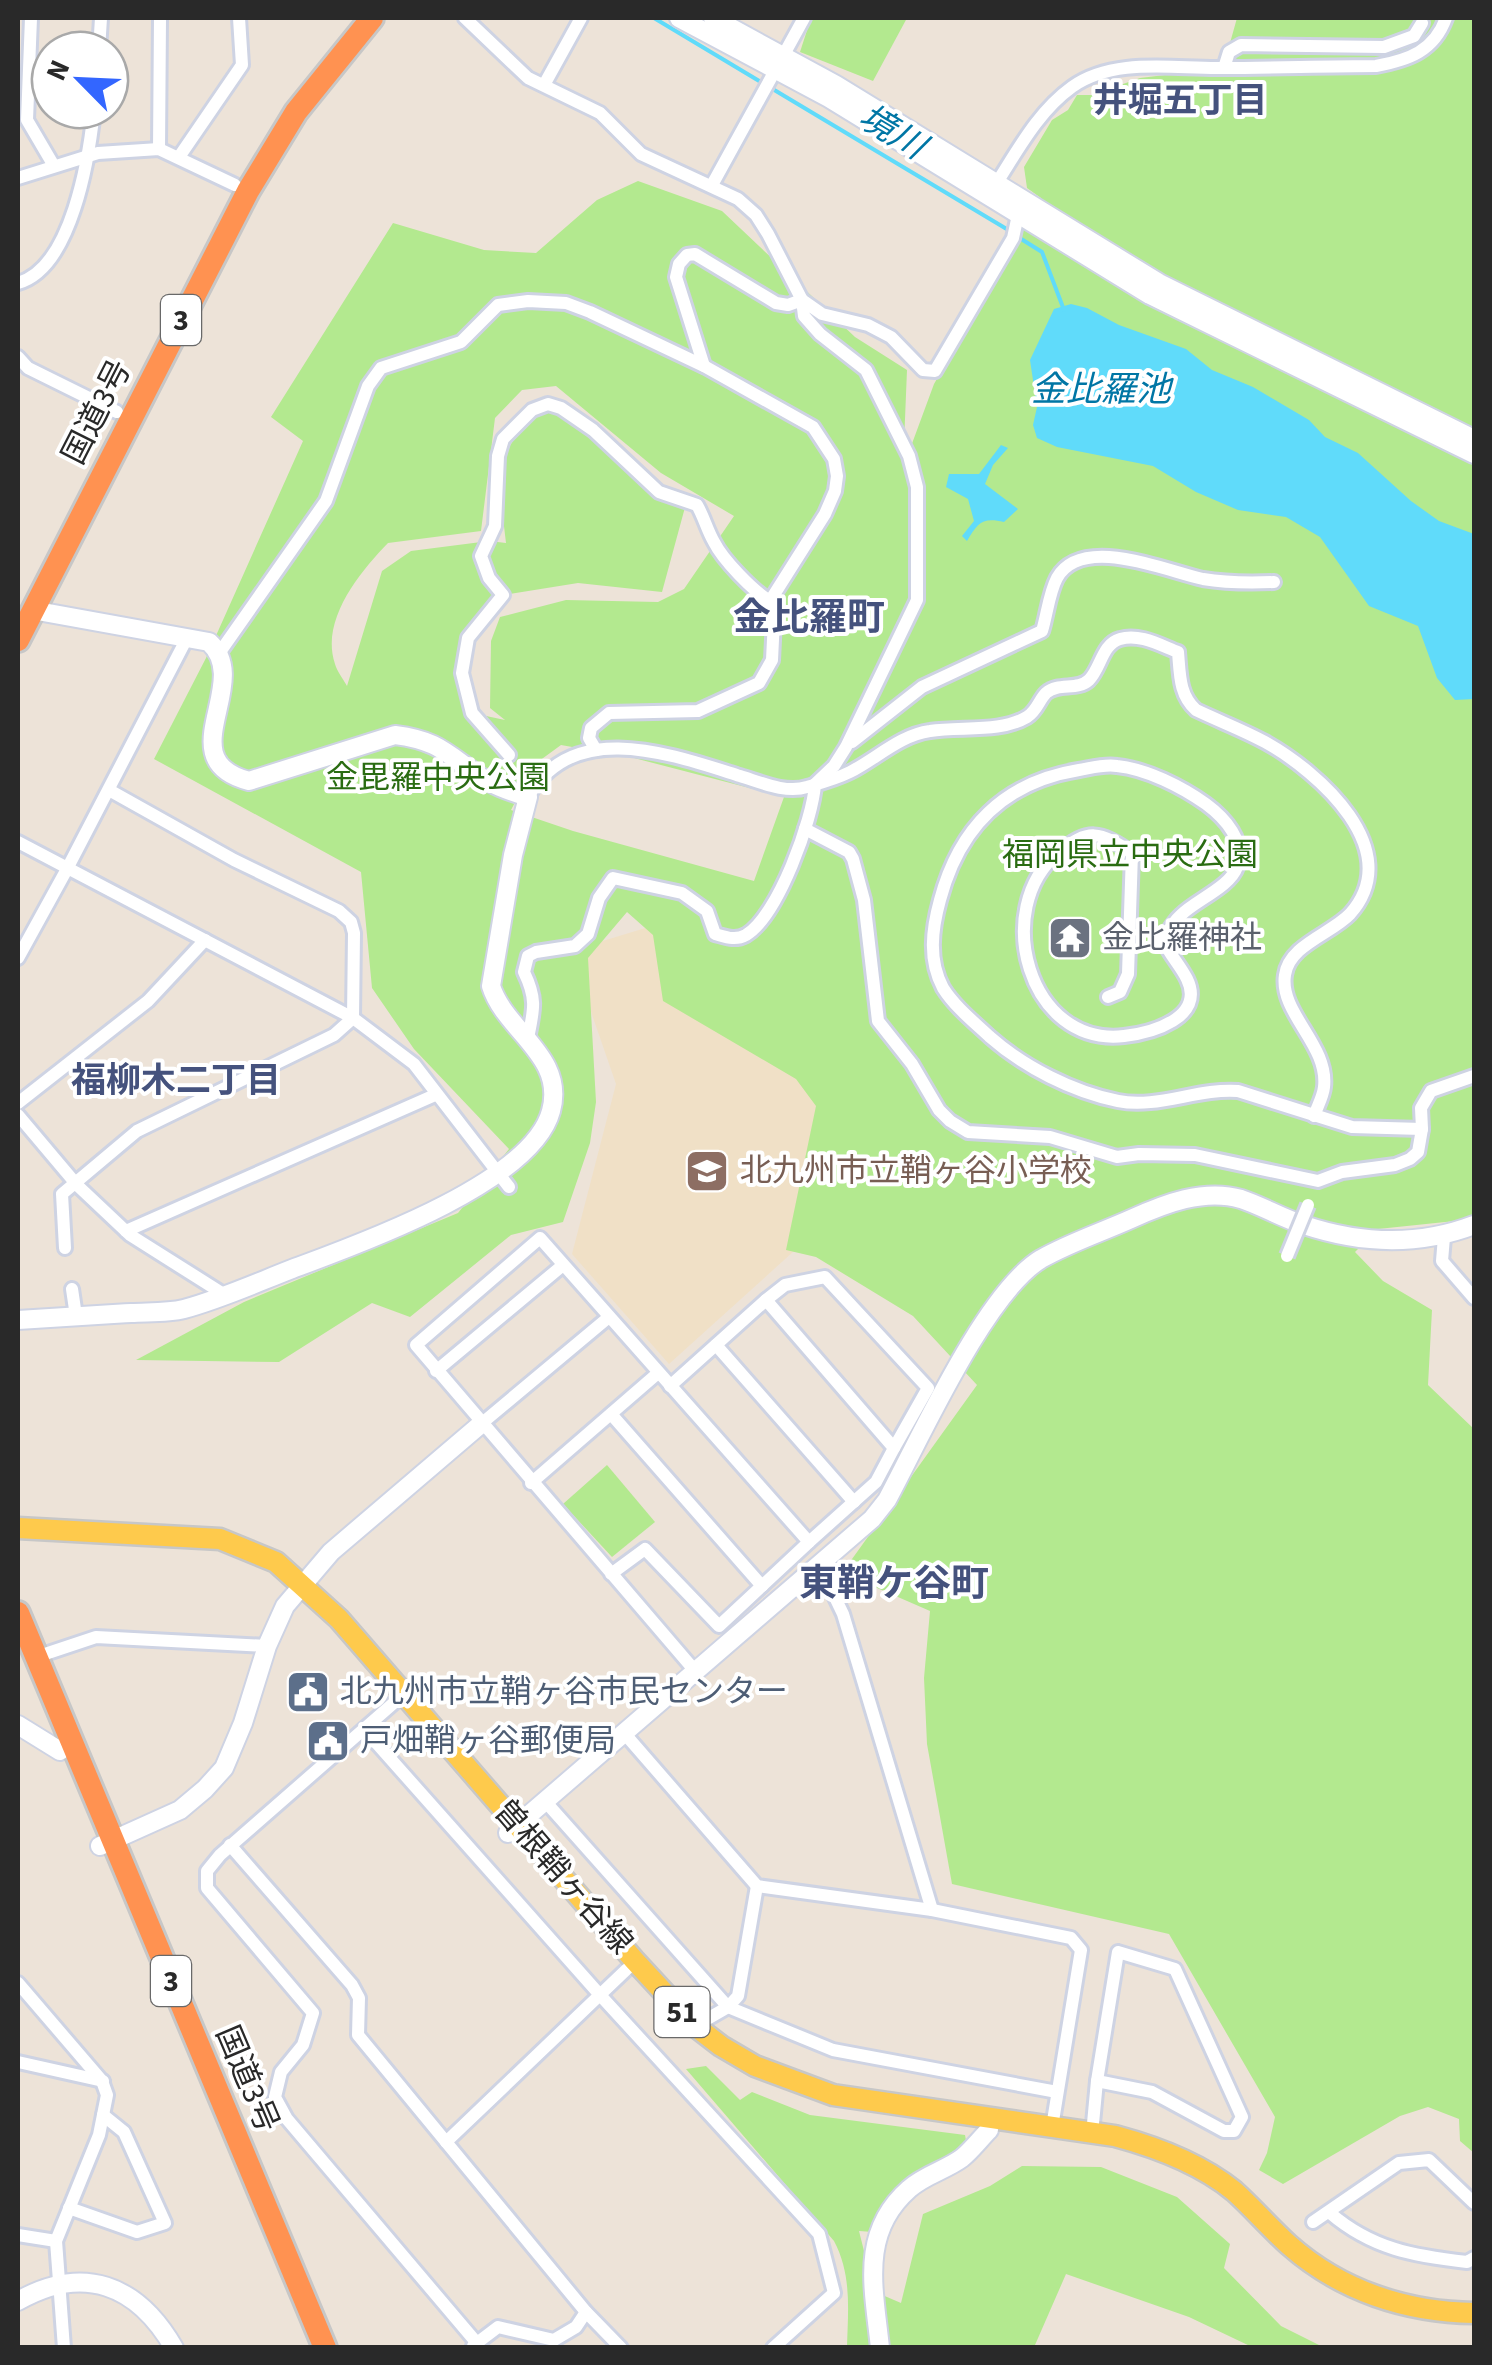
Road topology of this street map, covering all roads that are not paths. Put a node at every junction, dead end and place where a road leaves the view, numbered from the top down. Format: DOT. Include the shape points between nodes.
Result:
graph roads {
  1 [pos="31,18"];
  2 [pos="160,18"];
  3 [pos="239,18"];
  4 [pos="354,18"];
  5 [pos="372,18"];
  6 [pos="465,18"];
  7 [pos="581,18"];
  8 [pos="680,18"];
  9 [pos="713,18"];
  10 [pos="804,18"];
  11 [pos="1446,18"];
  12 [pos="1422,23"];
  13 [pos="780,62"];
  14 [pos="1224,68"];
  15 [pos="544,85"];
  16 [pos="92,130"];
  17 [pos="158,149"];
  18 [pos="90,155"];
  19 [pos="179,157"];
  20 [pos="54,166"];
  21 [pos="18,178"];
  22 [pos="235,184"];
  23 [pos="712,185"];
  24 [pos="992,190"];
  25 [pos="1018,215"];
  26 [pos="18,283"];
  27 [pos="802,300"];
  28 [pos="18,357"];
  29 [pos="704,366"];
  30 [pos="117,412"];
  31 [pos="1474,438"];
  32 [pos="1474,454"];
  33 [pos="1274,582"];
  34 [pos="770,601"];
  35 [pos="24,609"];
  36 [pos="188,638"];
  37 [pos="18,640"];
  38 [pos="220,652"];
  39 [pos="846,747"];
  40 [pos="596,750"];
  41 [pos="509,755"];
  42 [pos="815,784"];
  43 [pos="109,790"];
  44 [pos="528,797"];
  45 [pos="805,829"];
  46 [pos="18,842"];
  47 [pos="68,869"];
  48 [pos="204,940"];
  49 [pos="18,958"];
  50 [pos="1108,998"];
  51 [pos="353,1018"];
  52 [pos="528,1038"];
  53 [pos="1474,1076"];
  54 [pos="435,1095"];
  55 [pos="18,1103"];
  56 [pos="18,1116"];
  57 [pos="1314,1116"];
  58 [pos="1422,1129"];
  59 [pos="503,1180"];
  60 [pos="1318,1180"];
  61 [pos="76,1185"];
  62 [pos="1474,1225"];
  63 [pos="126,1231"];
  64 [pos="1444,1237"];
  65 [pos="66,1248"];
  66 [pos="1287,1256"];
  67 [pos="563,1265"];
  68 [pos="72,1289"];
  69 [pos="225,1295"];
  70 [pos="1474,1298"];
  71 [pos="766,1300"];
  72 [pos="76,1316"];
  73 [pos="609,1317"];
  74 [pos="18,1320"];
  75 [pos="716,1344"];
  76 [pos="436,1371"];
  77 [pos="658,1373"];
  78 [pos="670,1386"];
  79 [pos="612,1414"];
  80 [pos="481,1424"];
  81 [pos="894,1448"];
  82 [pos="531,1483"];
  83 [pos="854,1502"];
  84 [pos="18,1528"];
  85 [pos="18,1539"];
  86 [pos="810,1542"];
  87 [pos="820,1566"];
  88 [pos="611,1574"];
  89 [pos="762,1586"];
  90 [pos="300,1588"];
  91 [pos="18,1614"];
  92 [pos="267,1646"];
  93 [pos="27,1653"];
  94 [pos="696,1672"];
  95 [pos="400,1698"];
  96 [pos="18,1725"];
  97 [pos="364,1729"];
  98 [pos="624,1734"];
  99 [pos="60,1750"];
  100 [pos="544,1800"];
  101 [pos="513,1829"];
  102 [pos="106,1844"];
  103 [pos="230,1845"];
  104 [pos="757,1886"];
  105 [pos="932,1910"];
  106 [pos="627,1968"];
  107 [pos="18,1983"];
  108 [pos="600,1996"];
  109 [pos="728,2007"];
  110 [pos="695,2026"];
  111 [pos="18,2062"];
  112 [pos="104,2080"];
  113 [pos="1096,2081"];
  114 [pos="1057,2092"];
  115 [pos="103,2115"];
  116 [pos="1052,2127"];
  117 [pos="989,2130"];
  118 [pos="1092,2134"];
  119 [pos="446,2142"];
  120 [pos="1474,2203"];
  121 [pos="69,2208"];
  122 [pos="1330,2212"];
  123 [pos="1314,2222"];
  124 [pos="18,2234"];
  125 [pos="56,2240"];
  126 [pos="1474,2258"];
  127 [pos="60,2283"];
  128 [pos="18,2300"];
  129 [pos="586,2312"];
  130 [pos="1474,2313"];
  131 [pos="1474,2325"];
  132 [pos="474,2345"];
  133 [pos="64,2348"];
  134 [pos="174,2348"];
  135 [pos="313,2348"];
  136 [pos="325,2348"];
  137 [pos="620,2348"];
  138 [pos="773,2348"];
  139 [pos="880,2348"];
  1 -- 20 [label="street" via="27,120"];
  2 -- 17 [label="street"];
  3 -- 19 [label="street" via="242,65"];
  4 -- 22 [label="highway, 国道3号 / 3" via="290,98"];
  5 -- 35 [label="highway, 国道3号 / 3" via="296,112 248,191"];
  6 -- 15 [label="street" via="528,78"];
  7 -- 15 [label="street"];
  8 -- 13 [label="street"];
  9 -- 13 [label="street"];
  10 -- 13 [label="street"];
  11 -- 14 [label="street" via="1423,52 1399,62"];
  12 -- 14 [label="street" via="1414,36 1384,47 1242,45 1230,52"];
  13 -- 23 [label="street"];
  13 -- 24 [label="street"];
  14 -- 24 [label="street" via="1118,69 1075,84 1044,110"];
  15 -- 23 [label="street" via="600,113 641,154"];
  16 -- 18 [label="street"];
  17 -- 18 [label="street"];
  17 -- 19 [label="street"];
  18 -- 20 [label="street"];
  18 -- 26 [label="street" via="77,207 56,246 34,276"];
  19 -- 22 [label="street"];
  20 -- 21 [label="street"];
  22 -- 30 [label="highway, 国道3号 / 3"];
  23 -- 27 [label="street" via="756,215"];
  24 -- 25 [label="street"];
  24 -- 31 [label="street" via="1159,283"];
  25 -- 27 [label="street" via="1013,238 935,371 923,370 891,337 822,314"];
  25 -- 32 [label="street" via="1166,303"];
  27 -- 29 [label="street" via="776,303 687,255 676,277"];
  27 -- 39 [label="street" via="804,316 820,334 866,370 918,487 917,600"];
  28 -- 30 [label="street"];
  29 -- 34 [label="street" via="813,426 834,459 837,476 824,514"];
  29 -- 38 [label="street" via="566,303 528,300 498,305 461,342 381,368 368,386 326,502"];
  30 -- 35 [label="highway, 国道3号 / 3"];
  33 -- 39 [label="street" via="1206,580 1115,556 1072,562 1057,578 1042,631 922,687"];
  34 -- 40 [label="street" via="772,660 760,683 698,712 609,713 591,728"];
  34 -- 41 [label="street" via="714,543 696,505 658,492 561,408 532,410 503,439 498,456 495,526 481,556 503,595 468,638 462,673 472,713"];
  35 -- 36 [label="street"];
  35 -- 37 [label="highway, 国道3号 / 3"];
  36 -- 38 [label="street"];
  36 -- 43 [label="street"];
  38 -- 44 [label="street" via="225,667 212,751 232,776 249,780 395,735 446,748 494,785"];
  39 -- 42 [label="street"];
  40 -- 42 [label="street" via="653,752 773,786"];
  40 -- 44 [label="street" via="574,752 543,774"];
  42 -- 45 [label="street"];
  42 -- 57 [label="street" via="926,731 997,726 1028,716 1046,694 1092,678 1118,639 1178,652 1187,702 1266,742 1320,782 1359,829 1369,857 1369,877 1348,916 1292,957 1285,974 1288,998 1323,1062 1324,1088"];
  43 -- 47 [label="street"];
  43 -- 51 [label="street" via="340,911 354,933"];
  44 -- 52 [label="street" via="491,986"];
  45 -- 52 [label="street" via="764,917 732,939 715,934 707,912 682,893 612,878 588,934 575,946 528,956 524,972 534,1006"];
  45 -- 60 [label="street" via="853,859 878,1021 950,1121 968,1132 1050,1137 1103,1155 1195,1155"];
  46 -- 47 [label="street"];
  47 -- 48 [label="street"];
  47 -- 49 [label="street"];
  48 -- 51 [label="street"];
  48 -- 55 [label="street" via="148,1000"];
  50 -- 57 [label="street" via="1120,992 1128,974 1132,853 1094,834 1082,835 1039,870 1023,908 1025,952 1042,998 1067,1024 1120,1036 1176,1021 1184,1011 1188,980 1163,940 1177,918 1234,875 1240,861 1225,818 1142,771 1114,765 1062,772 1016,789 969,832 945,880 932,928 942,986 1004,1049 1089,1090 1144,1102 1238,1091"];
  51 -- 54 [label="street" via="414,1064"];
  51 -- 61 [label="street" via="334,1036 137,1131"];
  52 -- 59 [label="street" via="548,1068 551,1112 537,1141"];
  53 -- 58 [label="street" via="1431,1091 1421,1108"];
  54 -- 59 [label="street"];
  54 -- 63 [label="street"];
  56 -- 61 [label="street"];
  57 -- 58 [label="street" via="1352,1128"];
  58 -- 60 [label="street" via="1410,1159"];
  59 -- 69 [label="street" via="408,1225"];
  60 -- 66 [label="street, bridge"];
  61 -- 63 [label="street"];
  61 -- 65 [label="street" via="62,1194"];
  62 -- 64 [label="street"];
  63 -- 69 [label="street"];
  64 -- 70 [label="street" via="1442,1261"];
  64 -- 87 [label="street" via="1408,1242 1336,1234 1238,1198 1205,1195 1157,1207 1040,1260 1008,1287 978,1332 887,1500"];
  67 -- 73 [label="street"];
  67 -- 76 [label="street"];
  67 -- 76 [label="street" via="540,1238 416,1346"];
  68 -- 72 [label="street"];
  69 -- 72 [label="street" via="181,1310"];
  71 -- 75 [label="street"];
  71 -- 81 [label="street"];
  71 -- 81 [label="street" via="786,1285 825,1277 928,1388"];
  72 -- 74 [label="street"];
  73 -- 77 [label="street"];
  73 -- 80 [label="street"];
  75 -- 78 [label="street"];
  75 -- 83 [label="street"];
  76 -- 80 [label="street"];
  77 -- 78 [label="street"];
  77 -- 79 [label="street"];
  78 -- 86 [label="street"];
  79 -- 82 [label="street"];
  79 -- 89 [label="street"];
  80 -- 82 [label="street"];
  80 -- 90 [label="street" via="331,1552"];
  81 -- 83 [label="street" via="876,1482"];
  82 -- 88 [label="street"];
  83 -- 86 [label="street"];
  84 -- 90 [label="main road, 曽根鞘ヶ谷線 / 51" via="220,1539 276,1562"];
  85 -- 90 [label="main road, 曽根鞘ヶ谷線 / 51" via="192,1545 241,1557"];
  86 -- 89 [label="street"];
  87 -- 94 [label="street"];
  87 -- 105 [label="street" via="843,1614"];
  88 -- 89 [label="street" via="644,1548 719,1626"];
  88 -- 94 [label="street"];
  90 -- 92 [label="street"];
  90 -- 95 [label="main road, 曽根鞘ヶ谷線 / 51"];
  91 -- 93 [label="highway, 国道3号 / 3"];
  92 -- 93 [label="street" via="96,1637"];
  92 -- 102 [label="street" via="224,1768 180,1810"];
  93 -- 99 [label="highway, 国道3号 / 3"];
  93 -- 102 [label="highway, 国道3号 / 3"];
  94 -- 98 [label="street"];
  95 -- 97 [label="street"];
  95 -- 101 [label="main road, 曽根鞘ヶ谷線 / 51"];
  96 -- 99 [label="street"];
  97 -- 103 [label="street"];
  97 -- 108 [label="street"];
  98 -- 100 [label="street"];
  98 -- 104 [label="street"];
  99 -- 102 [label="highway, 国道3号 / 3"];
  100 -- 101 [label="street"];
  100 -- 109 [label="street"];
  101 -- 106 [label="main road, 曽根鞘ヶ谷線 / 51"];
  101 -- 110 [label="main road, 曽根鞘ヶ谷線 / 51"];
  102 -- 135 [label="highway, 国道3号 / 3"];
  102 -- 136 [label="highway, 国道3号 / 3"];
  103 -- 119 [label="street" via="352,1985 359,1998 358,2034"];
  103 -- 132 [label="street" via="207,1871 207,1888 313,2012 302,2045 281,2072 276,2098"];
  104 -- 105 [label="street"];
  104 -- 109 [label="street" via="738,1996"];
  105 -- 114 [label="street" via="1071,1938 1081,1950"];
  106 -- 108 [label="street"];
  106 -- 117 [label="main road, 曽根鞘ヶ谷線 / 51" via="680,2026 750,2076 831,2106"];
  107 -- 112 [label="street"];
  108 -- 119 [label="street"];
  108 -- 138 [label="street" via="819,2234 834,2293"];
  109 -- 110 [label="street"];
  109 -- 114 [label="street" via="833,2050"];
  110 -- 116 [label="main road, 曽根鞘ヶ谷線 / 51" via="756,2066 833,2095"];
  111 -- 112 [label="street"];
  112 -- 115 [label="street"];
  113 -- 113 [label="street" via="1152,2092 1224,2131 1234,2131 1242,2116 1175,1968 1118,1952"];
  113 -- 118 [label="street"];
  114 -- 116 [label="street"];
  115 -- 121 [label="street"];
  115 -- 121 [label="street" via="124,2132 165,2222 137,2232"];
  116 -- 118 [label="main road, 曽根鞘ヶ谷線 / 51"];
  117 -- 131 [label="main road, 曽根鞘ヶ谷線 / 51" via="1139,2154 1226,2199 1295,2264 1348,2297 1383,2312"];
  117 -- 139 [label="street" via="962,2158 910,2187 879,2230 871,2262"];
  118 -- 130 [label="main road, 曽根鞘ヶ谷線 / 51" via="1143,2144 1203,2172 1232,2190 1301,2255 1353,2287 1414,2307"];
  119 -- 129 [label="street"];
  120 -- 122 [label="street" via="1429,2160 1399,2163"];
  121 -- 125 [label="street"];
  122 -- 123 [label="street"];
  122 -- 126 [label="street" via="1411,2256"];
  124 -- 125 [label="street"];
  125 -- 127 [label="street"];
  127 -- 128 [label="street"];
  127 -- 133 [label="street"];
  127 -- 134 [label="street" via="119,2291 158,2321"];
  129 -- 132 [label="street" via="554,2340 498,2327"];
  129 -- 137 [label="street"];
}
